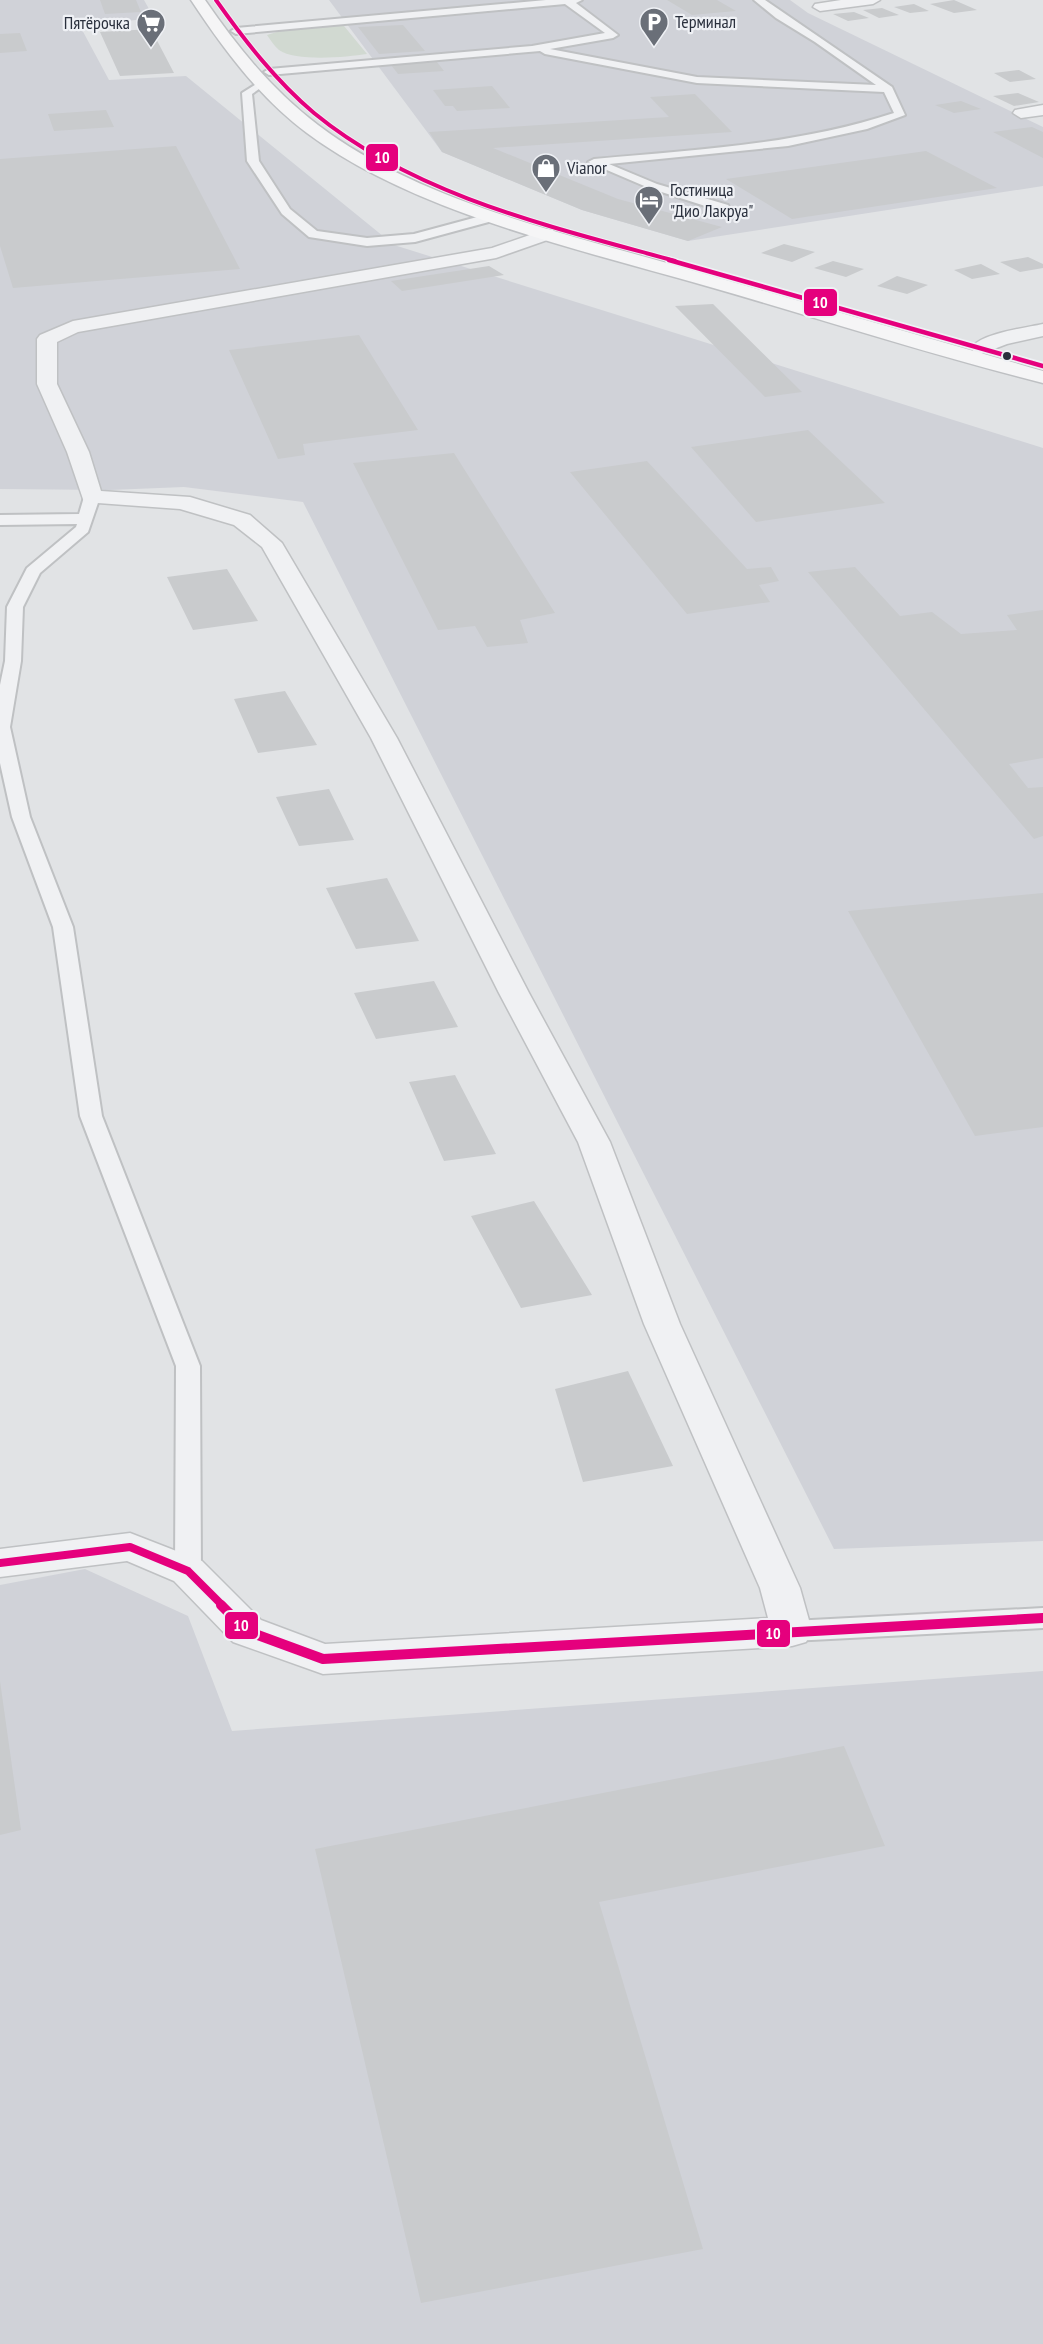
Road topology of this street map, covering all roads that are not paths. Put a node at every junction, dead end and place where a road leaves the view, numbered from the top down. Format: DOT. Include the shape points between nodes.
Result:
graph roads {
  1 [pos="198,0"];
  2 [pos="216,0"];
  3 [pos="572,0"];
  4 [pos="759,0"];
  5 [pos="873,0"];
  6 [pos="820,7"];
  7 [pos="227,31"];
  8 [pos="532,48"];
  9 [pos="260,77"];
  10 [pos="888,89"];
  11 [pos="1043,110"];
  12 [pos="1021,113"];
  13 [pos="724,208"];
  14 [pos="492,217"];
  15 [pos="554,232"];
  16 [pos="1043,330"];
  17 [pos="974,352"];
  18 [pos="1043,366"];
  19 [pos="1043,377"];
  20 [pos="89,508"];
  21 [pos="0,520"];
  22 [pos="0,1563"];
  23 [pos="188,1571"];
  24 [pos="1043,1618"];
  25 [pos="792,1631"];
  1 -- 7 [label="main road"];
  2 -- 7 [label="main road"];
  3 -- 7 [label="lane"];
  3 -- 8 [label="lane" via="613,34"];
  4 -- 10 [label="lane"];
  5 -- 6 [label="street"];
  7 -- 9 [label="main road"];
  8 -- 9 [label="lane"];
  8 -- 10 [label="lane" via="697,80"];
  9 -- 14 [label="main road" via="290,113 370,168"];
  9 -- 14 [label="lane" via="247,93 253,161 286,211 313,234 367,242 416,238"];
  9 -- 15 [label="main road" via="351,142 393,165"];
  10 -- 13 [label="lane" via="900,115 874,124 796,142 594,162"];
  11 -- 12 [label="street"];
  14 -- 15 [label="main road"];
  15 -- 17 [label="main road"];
  15 -- 20 [label="street" via="496,253 74,327 47,339 47,384 78,452"];
  16 -- 17 [label="street" via="1000,339"];
  17 -- 18 [label="main road"];
  17 -- 19 [label="main road"];
  20 -- 21 [label="lane"];
  20 -- 23 [label="lane" via="83,529 33,571 15,607 13,661 1,727 21,817 63,927 91,1116 188,1366"];
  20 -- 25 [label="street" via="182,502 242,520 271,543 384,738 594,1142 662,1324 780,1588"];
  22 -- 23 [label="street" via="130,1546"];
  23 -- 25 [label="street" via="247,1631 323,1659"];
  24 -- 25 [label="lane"];
}
